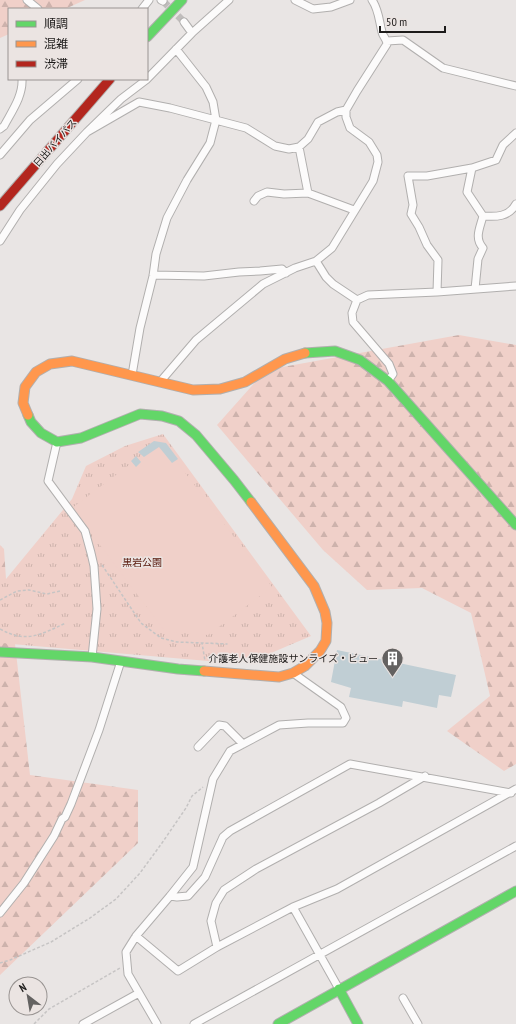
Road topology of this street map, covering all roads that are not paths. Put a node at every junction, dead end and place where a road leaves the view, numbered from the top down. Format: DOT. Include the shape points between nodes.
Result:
graph roads {
  1 [pos="27,0"];
  2 [pos="150,0"];
  3 [pos="182,0"];
  4 [pos="229,0"];
  5 [pos="295,0"];
  6 [pos="350,0"];
  7 [pos="372,0"];
  8 [pos="37,8"];
  9 [pos="143,8"];
  10 [pos="184,22"];
  11 [pos="192,32"];
  12 [pos="148,36"];
  13 [pos="387,41"];
  14 [pos="176,49"];
  15 [pos="148,78"];
  16 [pos="22,80"];
  17 [pos="77,80"];
  18 [pos="109,80"];
  19 [pos="146,80"];
  20 [pos="516,86"];
  21 [pos="346,110"];
  22 [pos="216,120"];
  23 [pos="0,129"];
  24 [pos="87,132"];
  25 [pos="516,134"];
  26 [pos="299,147"];
  27 [pos="0,155"];
  28 [pos="472,168"];
  29 [pos="308,193"];
  30 [pos="254,201"];
  31 [pos="516,204"];
  32 [pos="0,206"];
  33 [pos="354,210"];
  34 [pos="483,216"];
  35 [pos="0,241"];
  36 [pos="316,261"];
  37 [pos="286,273"];
  38 [pos="153,275"];
  39 [pos="516,286"];
  40 [pos="475,289"];
  41 [pos="437,292"];
  42 [pos="357,300"];
  43 [pos="132,375"];
  44 [pos="388,381"];
  45 [pos="160,382"];
  46 [pos="57,442"];
  47 [pos="516,524"];
  48 [pos="0,652"];
  49 [pos="92,657"];
  50 [pos="121,661"];
  51 [pos="293,674"];
  52 [pos="243,744"];
  53 [pos="198,747"];
  54 [pos="425,776"];
  55 [pos="513,791"];
  56 [pos="516,846"];
  57 [pos="516,891"];
  58 [pos="170,896"];
  59 [pos="293,907"];
  60 [pos="0,913"];
  61 [pos="136,936"];
  62 [pos="217,947"];
  63 [pos="319,954"];
  64 [pos="339,989"];
  65 [pos="139,993"];
  66 [pos="404,998"];
  67 [pos="83,1024"];
  68 [pos="157,1024"];
  69 [pos="194,1024"];
  70 [pos="278,1024"];
  71 [pos="358,1024"];
  72 [pos="418,1024"];
  1 -- 8 [label="street"];
  2 -- 9 [label="street"];
  3 -- 12 [label="main road"];
  4 -- 11 [label="street"];
  5 -- 6 [label="street" via="313,9 332,7"];
  7 -- 13 [label="street" via="377,7 382,34"];
  10 -- 11 [label="street"];
  11 -- 14 [label="street"];
  13 -- 20 [label="street" via="404,40 443,68"];
  13 -- 21 [label="street" via="388,44"];
  14 -- 15 [label="street"];
  14 -- 22 [label="street" via="206,87 214,102"];
  16 -- 23 [label="street" via="21,95"];
  17 -- 27 [label="street" via="30,120"];
  18 -- 32 [label="main road, 日出バイパス"];
  19 -- 24 [label="street"];
  21 -- 26 [label="street" via="318,122 308,139"];
  21 -- 33 [label="street" via="350,128 370,142 378,162 373,180"];
  22 -- 24 [label="street" via="139,102"];
  22 -- 26 [label="street" via="246,128 275,146 289,149"];
  22 -- 38 [label="street" via="210,143 168,218 156,254"];
  24 -- 35 [label="street" via="20,210"];
  25 -- 28 [label="street" via="503,145 496,160"];
  26 -- 29 [label="street"];
  28 -- 34 [label="street" via="467,192"];
  28 -- 41 [label="street" via="427,176 408,176 413,205 411,214 438,260"];
  29 -- 30 [label="street" via="267,192"];
  29 -- 33 [label="street"];
  31 -- 34 [label="street" via="501,217"];
  33 -- 36 [label="street" via="332,248"];
  34 -- 40 [label="street" via="478,233 479,243 483,248 478,259"];
  36 -- 37 [label="street"];
  36 -- 42 [label="street" via="326,277"];
  37 -- 38 [label="street" via="282,268 204,276"];
  37 -- 45 [label="street" via="263,284 196,340"];
  38 -- 43 [label="street"];
  39 -- 40 [label="street"];
  40 -- 41 [label="street"];
  41 -- 42 [label="street" via="368,295"];
  42 -- 44 [label="street" via="352,312 353,322 388,364 393,374"];
  43 -- 45 [label="main road"];
  43 -- 46 [label="main road" via="72,361 50,364 36,372 25,387 22,403 31,422 41,433"];
  44 -- 45 [label="main road" via="360,360 335,351 309,352 285,359 245,382 220,389 193,390"];
  44 -- 47 [label="main road"];
  46 -- 49 [label="street" via="48,481 85,531 94,566 97,609"];
  46 -- 51 [label="main road" via="80,438 140,414 179,421 196,435 234,480 314,586 325,612 326,641 305,666"];
  48 -- 49 [label="main road"];
  49 -- 50 [label="main road"];
  50 -- 51 [label="main road" via="178,669 279,677"];
  50 -- 60 [label="street" via="99,730 68,811 24,883"];
  51 -- 52 [label="street" via="341,707 346,718 343,723 279,725"];
  52 -- 53 [label="street" via="225,726 219,725"];
  52 -- 58 [label="street" via="230,751 213,779 193,867"];
  54 -- 55 [label="street"];
  54 -- 58 [label="street" via="350,764 230,831 223,837 205,877 188,896"];
  54 -- 62 [label="street" via="256,869 224,890 216,903 211,921"];
  55 -- 59 [label="street" via="337,889"];
  56 -- 63 [label="street"];
  57 -- 64 [label="main road"];
  58 -- 61 [label="street"];
  59 -- 62 [label="street"];
  59 -- 63 [label="street"];
  61 -- 62 [label="street" via="178,971"];
  61 -- 65 [label="street" via="126,952 128,974"];
  63 -- 64 [label="street"];
  63 -- 69 [label="street"];
  64 -- 70 [label="main road"];
  64 -- 71 [label="main road"];
  65 -- 67 [label="street"];
  65 -- 68 [label="street"];
  66 -- 72 [label="street"];
}
